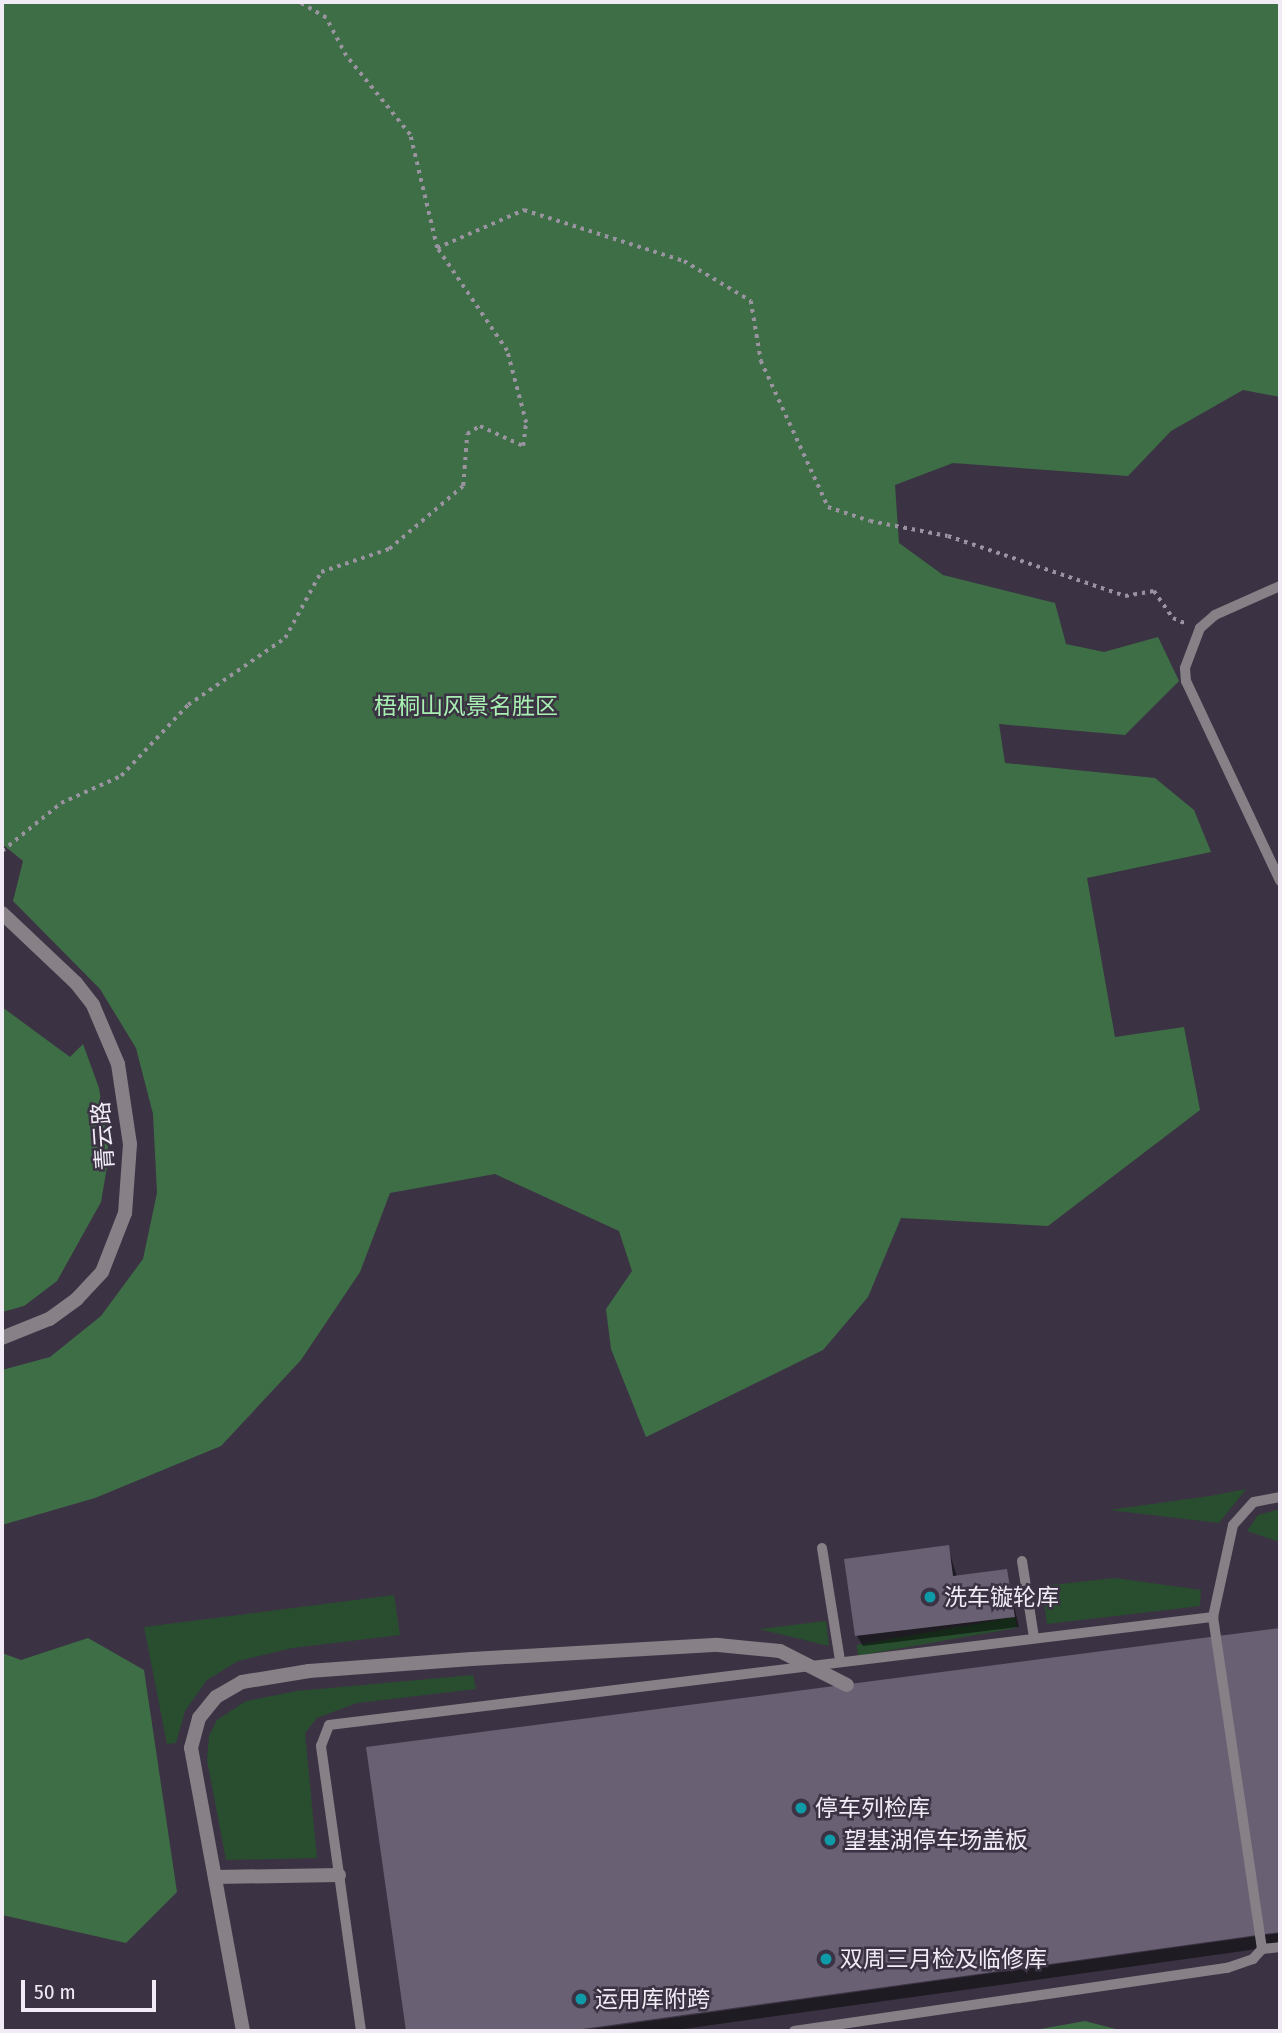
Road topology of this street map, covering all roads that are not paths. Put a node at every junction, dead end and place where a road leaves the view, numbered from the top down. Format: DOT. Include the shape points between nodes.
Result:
graph roads {
  1 [pos="1280,586"];
  2 [pos="1280,881"];
  3 [pos="2,913"];
  4 [pos="2,1338"];
  5 [pos="1280,1497"];
  6 [pos="822,1548"];
  7 [pos="1022,1561"];
  8 [pos="1213,1617"];
  9 [pos="1034,1638"];
  10 [pos="840,1661"];
  11 [pos="847,1685"];
  12 [pos="339,1875"];
  13 [pos="215,1877"];
  14 [pos="1280,1947"];
  15 [pos="1262,1949"];
  16 [pos="243,2031"];
  17 [pos="361,2031"];
  18 [pos="794,2031"];
  1 -- 2 [label="lane" via="1215,615 1200,628 1185,663 1186,681"];
  3 -- 4 [label="street, 青云路" via="93,1005 118,1064 130,1144 125,1213 102,1272 49,1319"];
  5 -- 8 [label="lane" via="1254,1502 1233,1525"];
  6 -- 10 [label="lane"];
  7 -- 9 [label="lane"];
  8 -- 9 [label="lane"];
  8 -- 15 [label="lane"];
  9 -- 10 [label="lane"];
  10 -- 12 [label="lane" via="329,1725 321,1746"];
  11 -- 13 [label="street, bridge" via="780,1651 718,1644 472,1659 243,1682 216,1697 199,1718 191,1748"];
  12 -- 13 [label="street"];
  12 -- 17 [label="lane"];
  13 -- 16 [label="street"];
  14 -- 15 [label="lane"];
  15 -- 18 [label="lane" via="1253,1959 1227,1968"];
}
